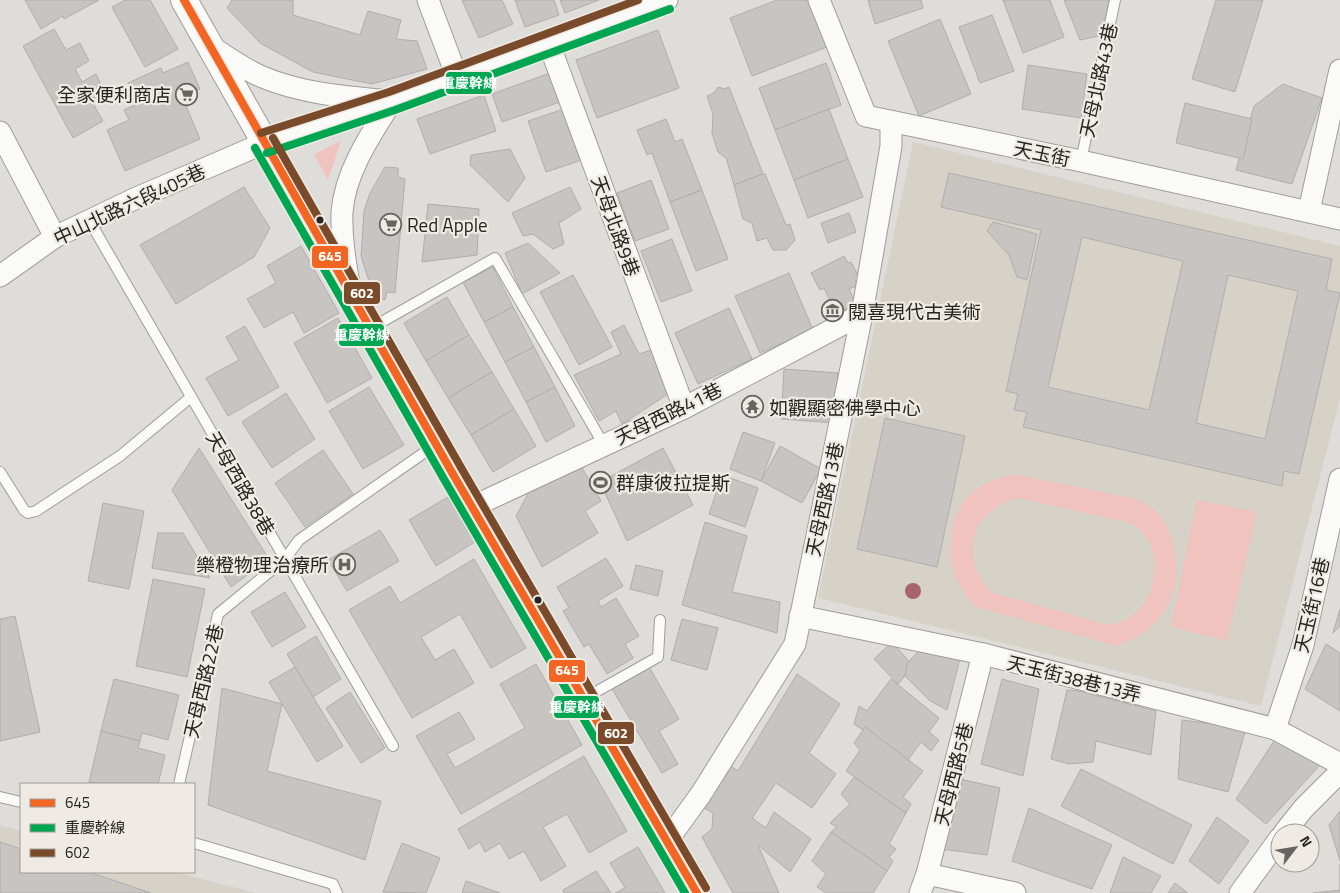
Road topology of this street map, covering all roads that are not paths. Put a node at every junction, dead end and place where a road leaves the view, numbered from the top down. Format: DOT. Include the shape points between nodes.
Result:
graph roads {
  1 [pos="184,0"];
  2 [pos="428,0"];
  3 [pos="667,0"];
  4 [pos="820,0"];
  5 [pos="1115,0"];
  6 [pos="549,44"];
  7 [pos="209,46"];
  8 [pos="1340,70"];
  9 [pos="457,77"];
  10 [pos="392,101"];
  11 [pos="891,122"];
  12 [pos="0,132"];
  13 [pos="264,143"];
  14 [pos="1081,161"];
  15 [pos="1309,211"];
  16 [pos="1340,218"];
  17 [pos="89,220"];
  18 [pos="55,237"];
  19 [pos="0,276"];
  20 [pos="350,293"];
  21 [pos="862,314"];
  22 [pos="370,328"];
  23 [pos="191,397"];
  24 [pos="684,408"];
  25 [pos="436,445"];
  26 [pos="604,445"];
  27 [pos="0,472"];
  28 [pos="1340,480"];
  29 [pos="472,507"];
  30 [pos="285,559"];
  31 [pos="800,616"];
  32 [pos="660,620"];
  33 [pos="983,654"];
  34 [pos="584,699"];
  35 [pos="1275,729"];
  36 [pos="393,746"];
  37 [pos="1338,776"];
  38 [pos="179,783"];
  39 [pos="0,797"];
  40 [pos="20,802"];
  41 [pos="1292,823"];
  42 [pos="667,841"];
  43 [pos="195,843"];
  44 [pos="1270,852"];
  45 [pos="923,884"];
  46 [pos="337,893"];
  47 [pos="697,893"];
  48 [pos="1015,893"];
  49 [pos="1240,893"];
  1 -- 7 [label="street"];
  2 -- 9 [label="street"];
  3 -- 6 [label="street, 中山北路六段405巷"];
  4 -- 11 [label="street, 天玉街" via="866,116"];
  5 -- 14 [label="lane, 天母北路43巷"];
  6 -- 9 [label="street, 中山北路六段405巷"];
  6 -- 24 [label="street, 天母北路9巷"];
  7 -- 10 [label="street" via="259,75 294,87 334,96"];
  7 -- 13 [label="street"];
  8 -- 15 [label="street"];
  9 -- 10 [label="street, 中山北路六段405巷"];
  10 -- 13 [label="street, 中山北路六段405巷"];
  10 -- 20 [label="street" via="368,138 351,174 342,210 342,243"];
  11 -- 14 [label="street, 天玉街"];
  11 -- 21 [label="street, 天母西路13巷" via="891,146"];
  12 -- 18 [label="street"];
  13 -- 17 [label="street, 中山北路六段405巷"];
  13 -- 20 [label="street"];
  14 -- 15 [label="street, 天玉街"];
  15 -- 16 [label="street, 天玉街"];
  17 -- 18 [label="street, 中山北路六段405巷"];
  17 -- 23 [label="lane, 天母西路38巷"];
  18 -- 19 [label="street, 中山北路六段405巷"];
  20 -- 22 [label="street"];
  21 -- 24 [label="street, 天母西路41巷"];
  21 -- 31 [label="street, 天母西路13巷"];
  22 -- 25 [label="street"];
  22 -- 26 [label="lane" via="495,258"];
  23 -- 27 [label="lane" via="120,456 36,511 24,510"];
  23 -- 30 [label="lane, 天母西路38巷"];
  24 -- 26 [label="street, 天母西路41巷"];
  25 -- 29 [label="street"];
  25 -- 30 [label="lane, 天母西路22巷" via="298,540"];
  26 -- 29 [label="street, 天母西路41巷"];
  28 -- 35 [label="street, 天玉街16巷" via="1303,644"];
  29 -- 34 [label="street"];
  30 -- 36 [label="lane, 天母西路38巷"];
  30 -- 38 [label="lane, 天母西路22巷" via="218,614"];
  31 -- 33 [label="street, 天玉街38巷13弄"];
  31 -- 42 [label="street, 天母西路13巷" via="795,644 701,794"];
  32 -- 34 [label="lane" via="658,657"];
  33 -- 35 [label="street, 天玉街38巷13弄"];
  33 -- 45 [label="street, 天母西路5巷"];
  34 -- 42 [label="street"];
  35 -- 37 [label="street, 天玉街38巷13弄"];
  37 -- 41 [label="street"];
  39 -- 40 [label="lane"];
  42 -- 47 [label="street"];
  43 -- 46 [label="lane" via="333,884"];
  44 -- 49 [label="street"];
  45 -- 48 [label="street"];
}
